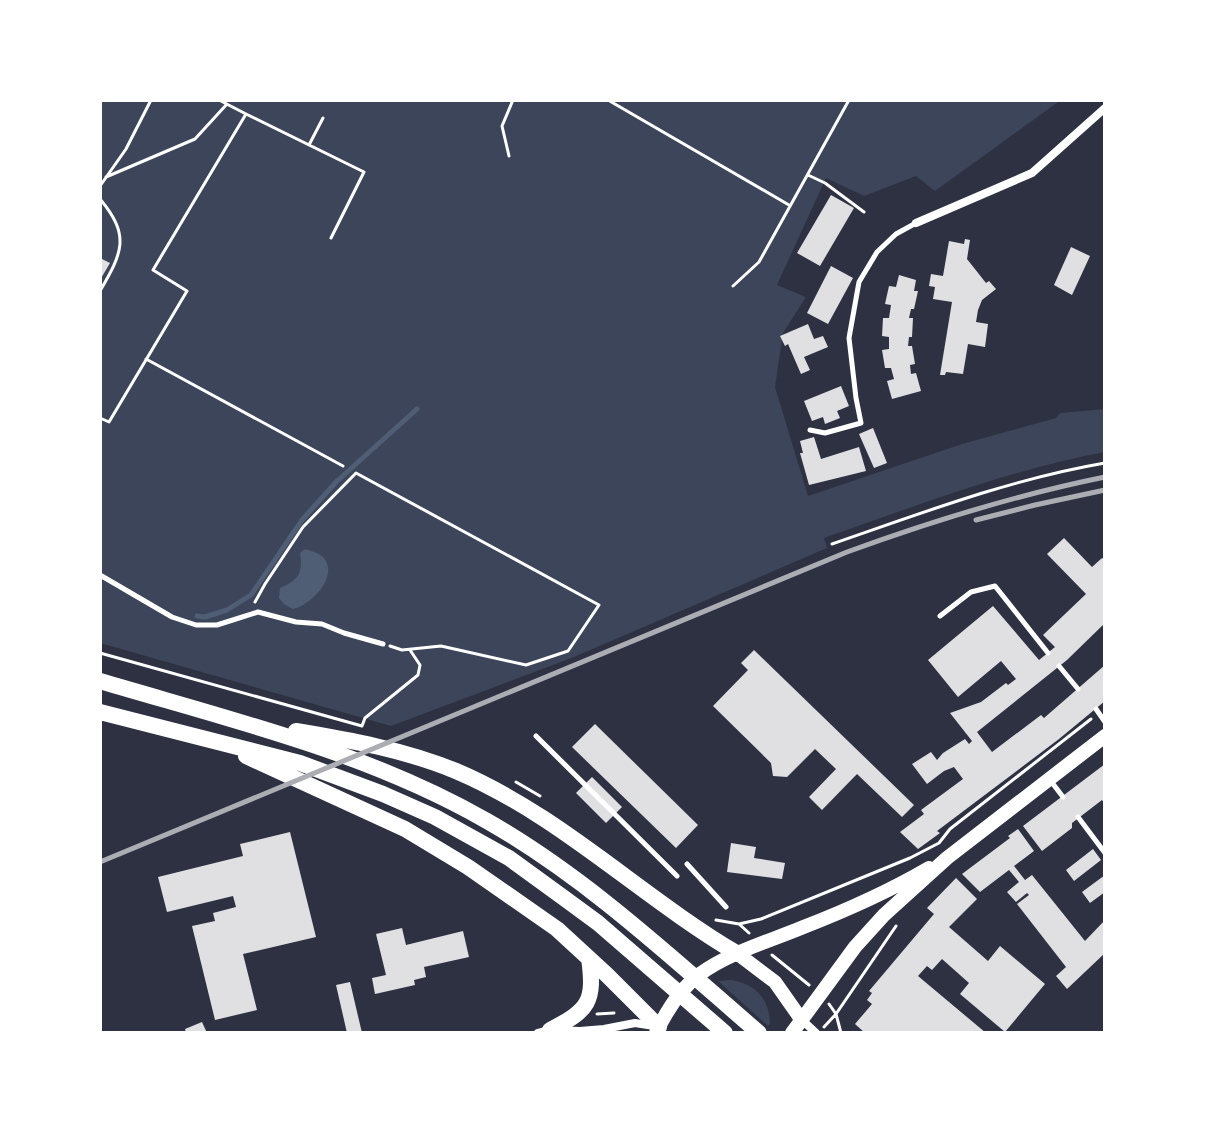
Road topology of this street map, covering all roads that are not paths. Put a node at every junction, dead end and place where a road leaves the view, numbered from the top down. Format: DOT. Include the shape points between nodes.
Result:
graph roads {
  1 [pos="1105,108"];
  2 [pos="916,223"];
  3 [pos="810,430"];
  4 [pos="100,575"];
  5 [pos="940,616"];
  6 [pos="383,644"];
  7 [pos="1048,653"];
  8 [pos="1059,666"];
  9 [pos="100,681"];
  10 [pos="1078,689"];
  11 [pos="1097,711"];
  12 [pos="100,712"];
  13 [pos="1105,722"];
  14 [pos="240,723"];
  15 [pos="536,736"];
  16 [pos="1105,736"];
  17 [pos="207,740"];
  18 [pos="1049,779"];
  19 [pos="1063,797"];
  20 [pos="1078,817"];
  21 [pos="1105,853"];
  22 [pos="947,858"];
  23 [pos="687,864"];
  24 [pos="677,876"];
  25 [pos="726,907"];
  26 [pos="738,954"];
  27 [pos="589,958"];
  28 [pos="801,1019"];
  29 [pos="659,1031"];
  30 [pos="544,1032"];
  31 [pos="725,1033"];
  32 [pos="759,1033"];
  33 [pos="792,1033"];
  34 [pos="817,1033"];
  1 -- 2 [label="street" via="1032,173"];
  2 -- 3 [label="lane" via="877,252 859,282 849,338 861,423 825,433"];
  4 -- 6 [label="lane" via="196,625 217,625 258,612 322,624"];
  5 -- 7 [label="lane" via="971,592 995,586"];
  8 -- 10 [label="lane"];
  9 -- 14 [label="highway"];
  11 -- 13 [label="lane"];
  12 -- 17 [label="highway"];
  14 -- 26 [label="highway" via="360,733 457,771 559,828"];
  14 -- 32 [label="highway" via="376,767 490,823 595,893"];
  15 -- 24 [label="lane"];
  16 -- 18 [label="main road"];
  17 -- 27 [label="highway" via="405,829 537,914"];
  17 -- 31 [label="highway" via="300,763 435,817 527,871 598,923"];
  18 -- 19 [label="lane"];
  18 -- 22 [label="main road"];
  20 -- 21 [label="lane"];
  22 -- 26 [label="main road" via="869,900"];
  22 -- 28 [label="main road" via="884,915"];
  23 -- 25 [label="lane"];
  26 -- 28 [label="main road" via="775,982"];
  26 -- 29 [label="main road" via="697,976"];
  27 -- 29 [label="highway"];
  27 -- 30 [label="highway" via="590,998 574,1017"];
  28 -- 33 [label="main road"];
  28 -- 34 [label="street"];
  29 -- 30 [label="street" via="635,1023"];
}
